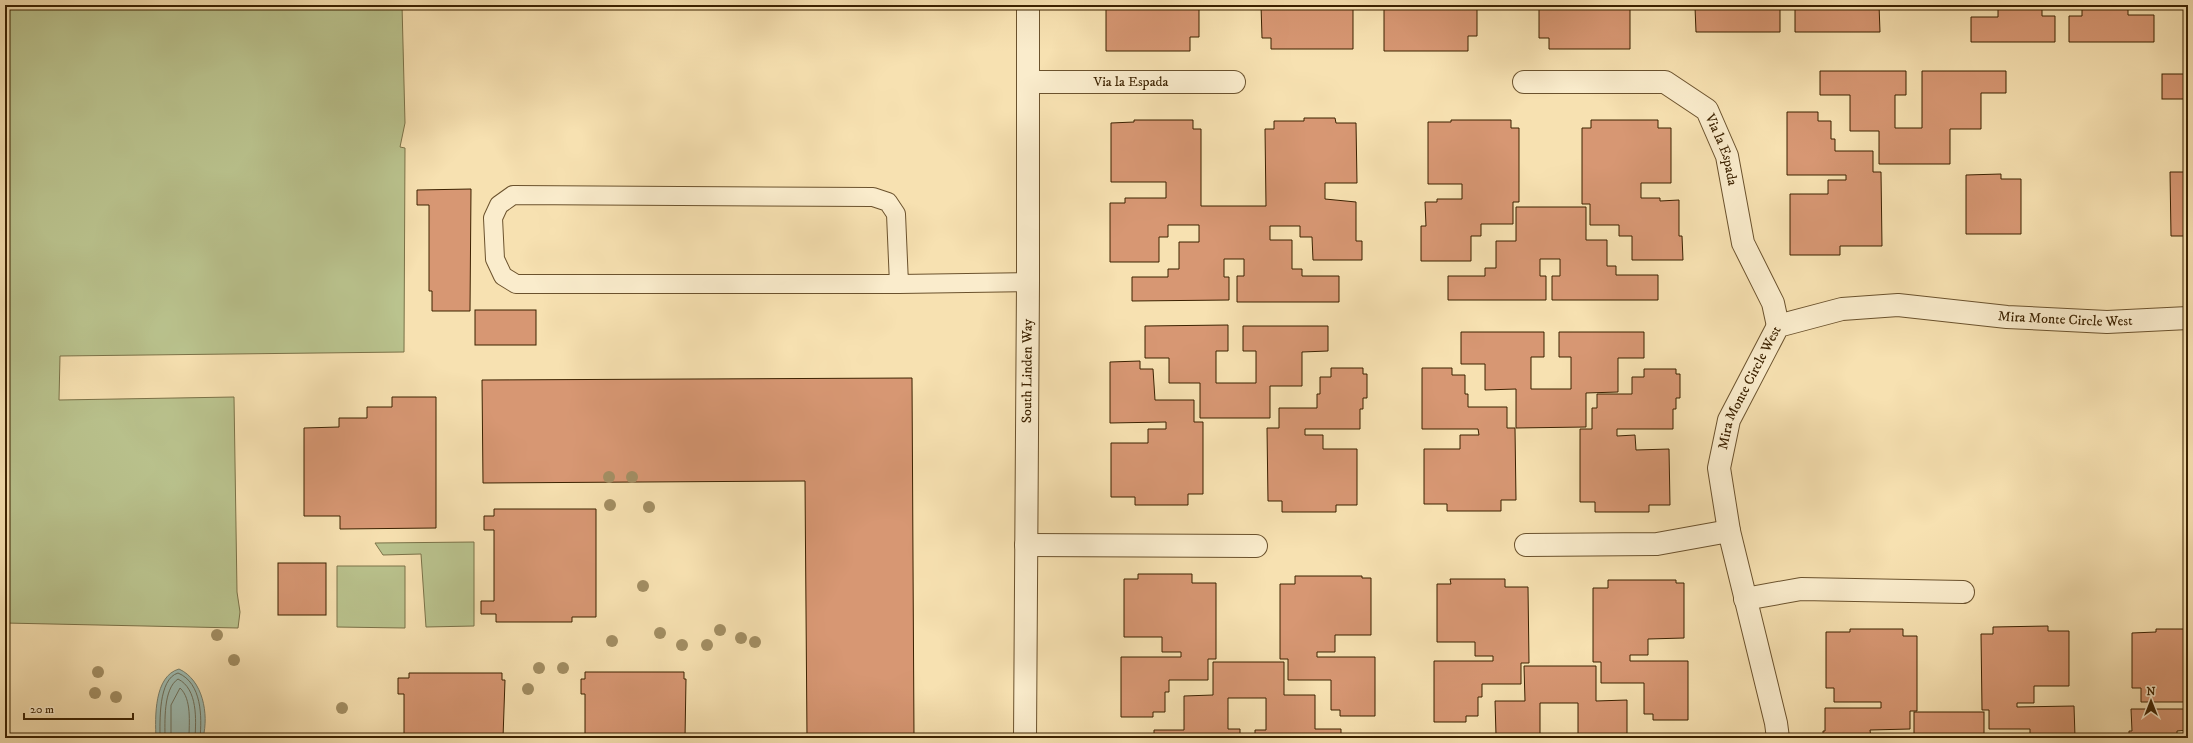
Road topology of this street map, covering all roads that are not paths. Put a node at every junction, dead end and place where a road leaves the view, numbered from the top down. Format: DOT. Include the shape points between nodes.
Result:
graph roads {
  1 [pos="1028,5"];
  2 [pos="1028,82"];
  3 [pos="1234,82"];
  4 [pos="1524,82"];
  5 [pos="1028,282"];
  6 [pos="899,284"];
  7 [pos="2188,318"];
  8 [pos="1778,326"];
  9 [pos="1729,531"];
  10 [pos="1026,545"];
  11 [pos="1526,545"];
  12 [pos="1256,546"];
  13 [pos="1963,592"];
  14 [pos="1745,599"];
  15 [pos="1025,738"];
  16 [pos="1778,738"];
  1 -- 2 [label="street, South Linden Way"];
  2 -- 3 [label="street, Via la Espada"];
  2 -- 5 [label="street, South Linden Way"];
  4 -- 8 [label="street, Via la Espada" via="1665,82 1707,110 1727,156 1743,243 1773,303"];
  5 -- 6 [label="lane"];
  5 -- 10 [label="street, South Linden Way"];
  6 -- 6 [label="lane" via="516,284 503,276 495,259 494,218 499,204 513,195 873,197 888,202 896,214"];
  7 -- 8 [label="street, Mira Monte Circle West" via="2107,322 2007,317 1898,304 1842,309"];
  8 -- 9 [label="street, Mira Monte Circle West" via="1729,420 1719,468"];
  9 -- 11 [label="street" via="1657,544"];
  9 -- 14 [label="street, Mira Monte Circle West"];
  10 -- 12 [label="street"];
  10 -- 15 [label="street, South Linden Way"];
  13 -- 14 [label="street" via="1802,589"];
  14 -- 16 [label="street, Mira Monte Circle West"];
}
